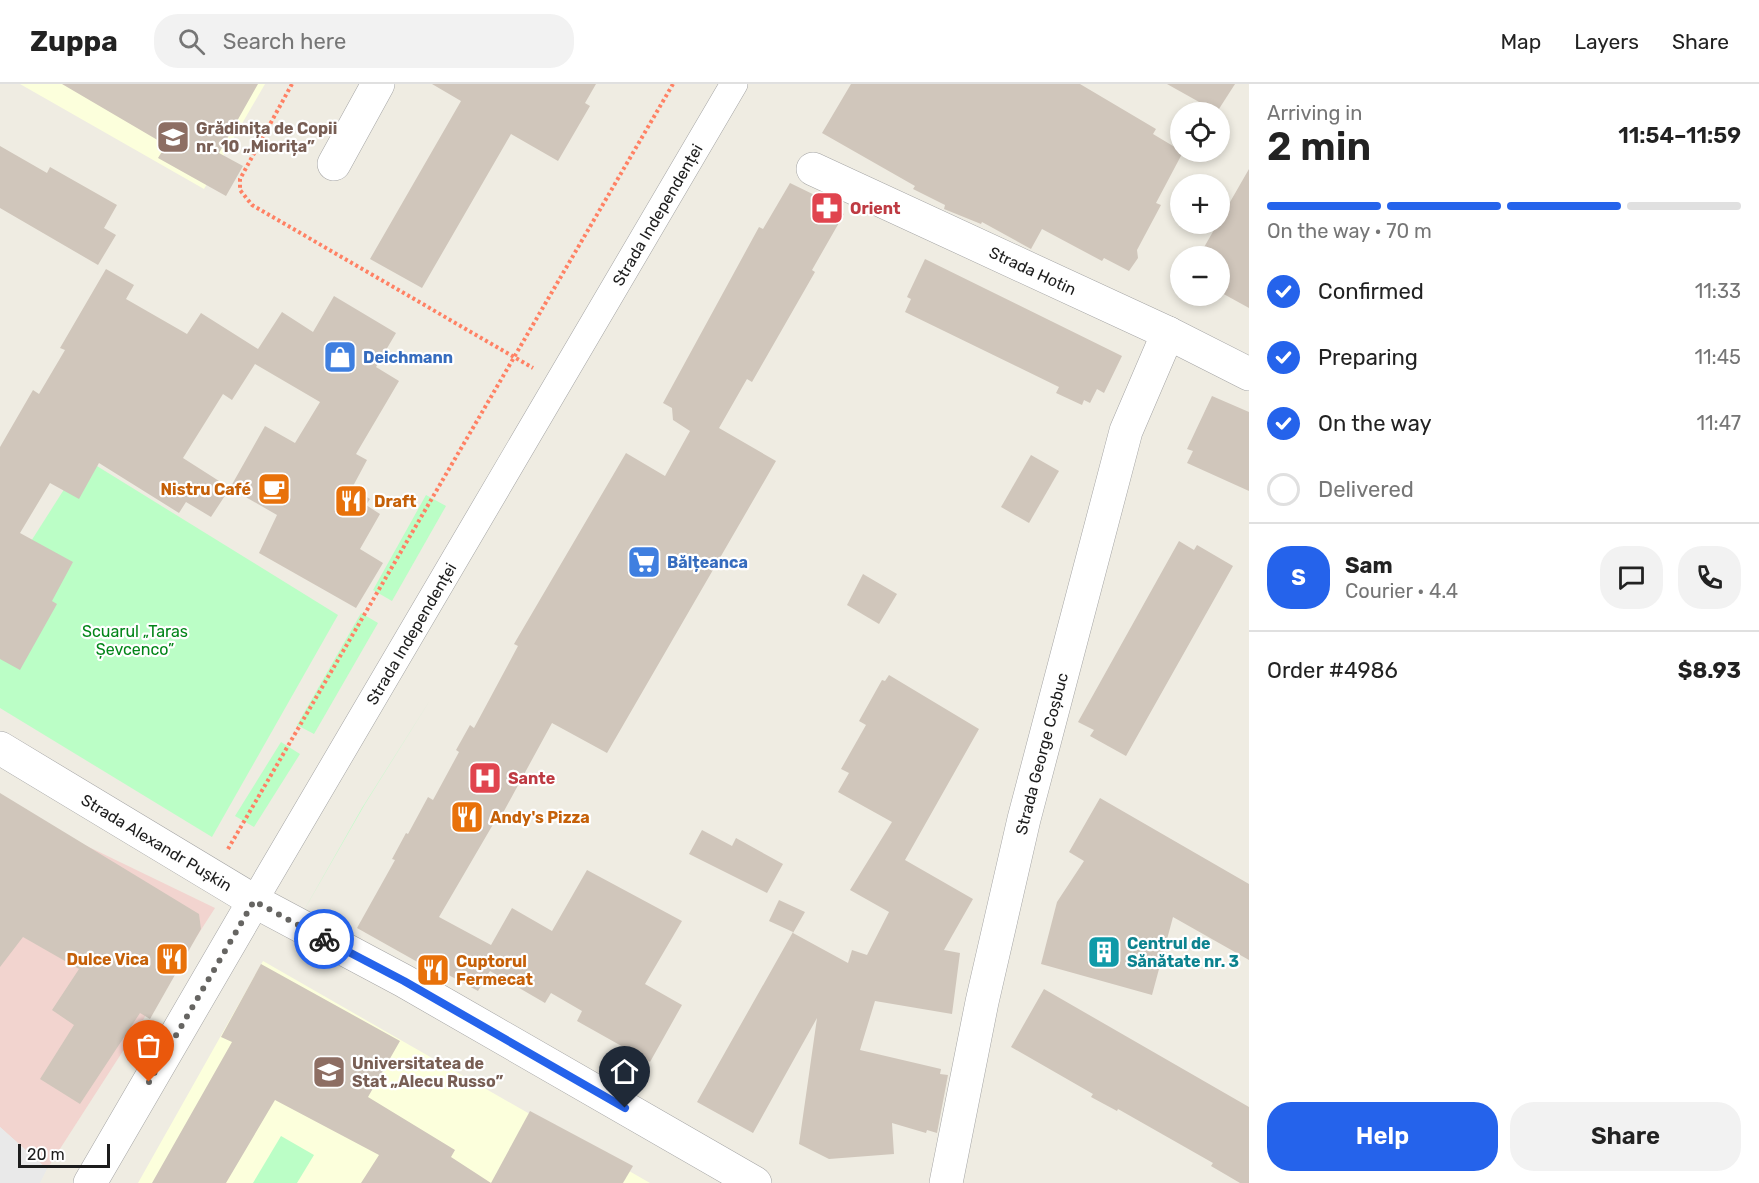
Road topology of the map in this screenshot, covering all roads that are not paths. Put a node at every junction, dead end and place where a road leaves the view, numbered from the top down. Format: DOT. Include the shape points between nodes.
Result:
graph roads {
  1 [pos="378,84"];
  2 [pos="734,84"];
  3 [pos="334,164"];
  4 [pos="813,169"];
  5 [pos="1168,333"];
  6 [pos="1249,374"];
  7 [pos="0,748"];
  8 [pos="254,901"];
  9 [pos="90,1183"];
  10 [pos="755,1183"];
  11 [pos="946,1183"];
  1 -- 3 [label="street"];
  2 -- 8 [label="street, Strada Independenței"];
  4 -- 5 [label="street, Strada Hotin"];
  5 -- 6 [label="street, Strada Hotin"];
  5 -- 11 [label="street, Strada George Coșbuc" via="1126,431 1027,808 982,1002"];
  7 -- 8 [label="street, Strada Alexandr Pușkin"];
  8 -- 9 [label="street, Strada Independenței"];
  8 -- 10 [label="street, Strada Alexandr Pușkin" via="404,981"];
}
